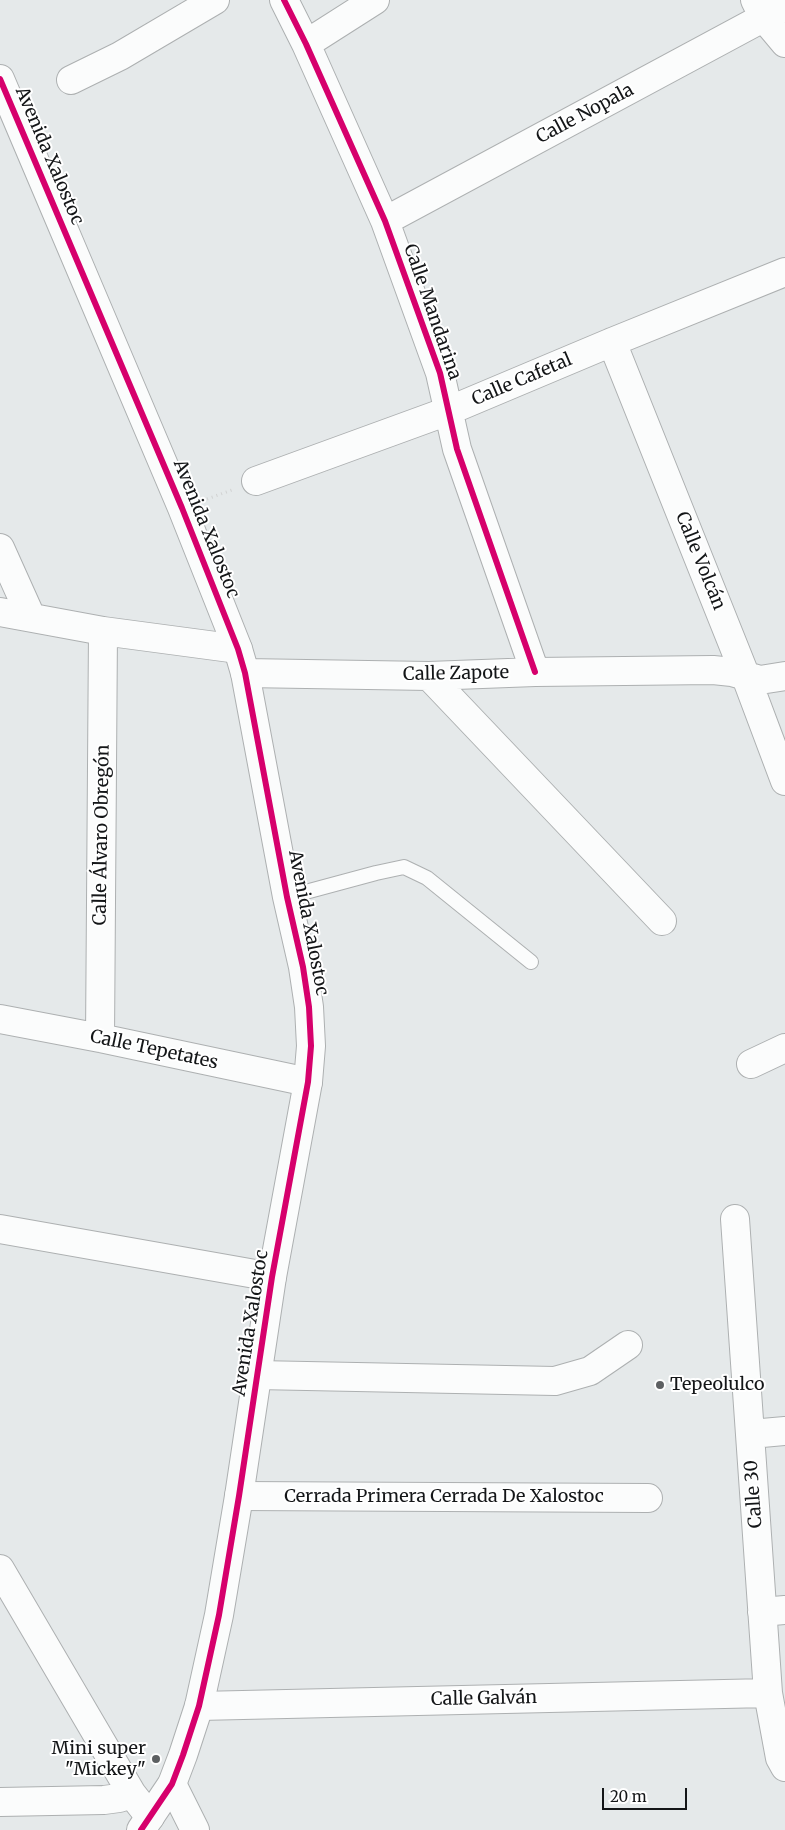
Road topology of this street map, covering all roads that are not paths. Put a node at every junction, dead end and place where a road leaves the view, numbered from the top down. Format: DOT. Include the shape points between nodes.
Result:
graph roads {
  1 [pos="215,0"];
  2 [pos="284,0"];
  3 [pos="375,0"];
  4 [pos="772,8"];
  5 [pos="785,43"];
  6 [pos="306,44"];
  7 [pos="0,80"];
  8 [pos="71,80"];
  9 [pos="386,221"];
  10 [pos="784,274"];
  11 [pos="612,342"];
  12 [pos="448,411"];
  13 [pos="256,481"];
  14 [pos="0,548"];
  15 [pos="0,612"];
  16 [pos="31,617"];
  17 [pos="104,631"];
  18 [pos="242,661"];
  19 [pos="535,672"];
  20 [pos="429,676"];
  21 [pos="785,676"];
  22 [pos="746,677"];
  23 [pos="785,781"];
  24 [pos="287,897"];
  25 [pos="662,921"];
  26 [pos="531,962"];
  27 [pos="0,1019"];
  28 [pos="100,1038"];
  29 [pos="785,1048"];
  30 [pos="750,1064"];
  31 [pos="308,1082"];
  32 [pos="735,1219"];
  33 [pos="0,1229"];
  34 [pos="272,1277"];
  35 [pos="628,1345"];
  36 [pos="257,1376"];
  37 [pos="785,1431"];
  38 [pos="751,1434"];
  39 [pos="239,1496"];
  40 [pos="648,1498"];
  41 [pos="2,1576"];
  42 [pos="773,1611"];
  43 [pos="768,1693"];
  44 [pos="199,1706"];
  45 [pos="785,1767"];
  46 [pos="172,1784"];
  47 [pos="132,1794"];
  48 [pos="0,1802"];
  49 [pos="146,1824"];
  50 [pos="195,1830"];
  1 -- 8 [label="street" via="120,56"];
  2 -- 6 [label="street, Calle Mandarina"];
  3 -- 6 [label="street"];
  4 -- 5 [label="street"];
  4 -- 9 [label="street, Calle Nopala"];
  6 -- 9 [label="street, Calle Mandarina"];
  7 -- 18 [label="street, Avenida Xalostoc" via="182,508"];
  9 -- 12 [label="street, Calle Mandarina" via="440,373"];
  10 -- 11 [label="street, Calle Cafetal"];
  11 -- 12 [label="street, Calle Cafetal"];
  11 -- 22 [label="street, Calle Volcán"];
  12 -- 13 [label="street, Calle Cafetal"];
  12 -- 19 [label="street, Calle Mandarina" via="458,449"];
  14 -- 16 [label="street"];
  15 -- 16 [label="street, Calle Zapote"];
  16 -- 17 [label="street, Calle Zapote"];
  17 -- 18 [label="street, Calle Zapote"];
  17 -- 28 [label="street, Calle Álvaro Obregón"];
  18 -- 20 [label="street, Calle Zapote"];
  18 -- 24 [label="street, Avenida Xalostoc"];
  19 -- 20 [label="street, Calle Zapote"];
  19 -- 22 [label="street, Calle Zapote" via="713,670"];
  20 -- 25 [label="street"];
  21 -- 22 [label="street, Calle Zapote" via="760,680"];
  22 -- 23 [label="street, Calle Volcán"];
  24 -- 26 [label="lane" via="404,867 427,878"];
  24 -- 31 [label="street, Avenida Xalostoc" via="309,1007 311,1046"];
  27 -- 28 [label="street, Calle Tepetates"];
  28 -- 31 [label="street, Calle Tepetates"];
  29 -- 30 [label="street"];
  31 -- 34 [label="street, Avenida Xalostoc"];
  32 -- 38 [label="street, Calle 30"];
  33 -- 34 [label="street"];
  34 -- 36 [label="street, Avenida Xalostoc"];
  35 -- 36 [label="street" via="590,1372 554,1381"];
  36 -- 39 [label="street, Avenida Xalostoc"];
  37 -- 38 [label="street"];
  38 -- 42 [label="street, Calle 30"];
  39 -- 40 [label="street, Cerrada Primera Cerrada De Xalostoc"];
  39 -- 44 [label="street, Avenida Xalostoc" via="219,1615"];
  41 -- 47 [label="street"];
  42 -- 43 [label="street, Calle 30"];
  43 -- 44 [label="street, Calle Galván"];
  43 -- 45 [label="street, Calle 30" via="780,1758"];
  44 -- 46 [label="street, Avenida Xalostoc"];
  46 -- 49 [label="street, Avenida Xalostoc"];
  46 -- 50 [label="street"];
  47 -- 48 [label="street" via="104,1800"];
  47 -- 49 [label="street"];
}
